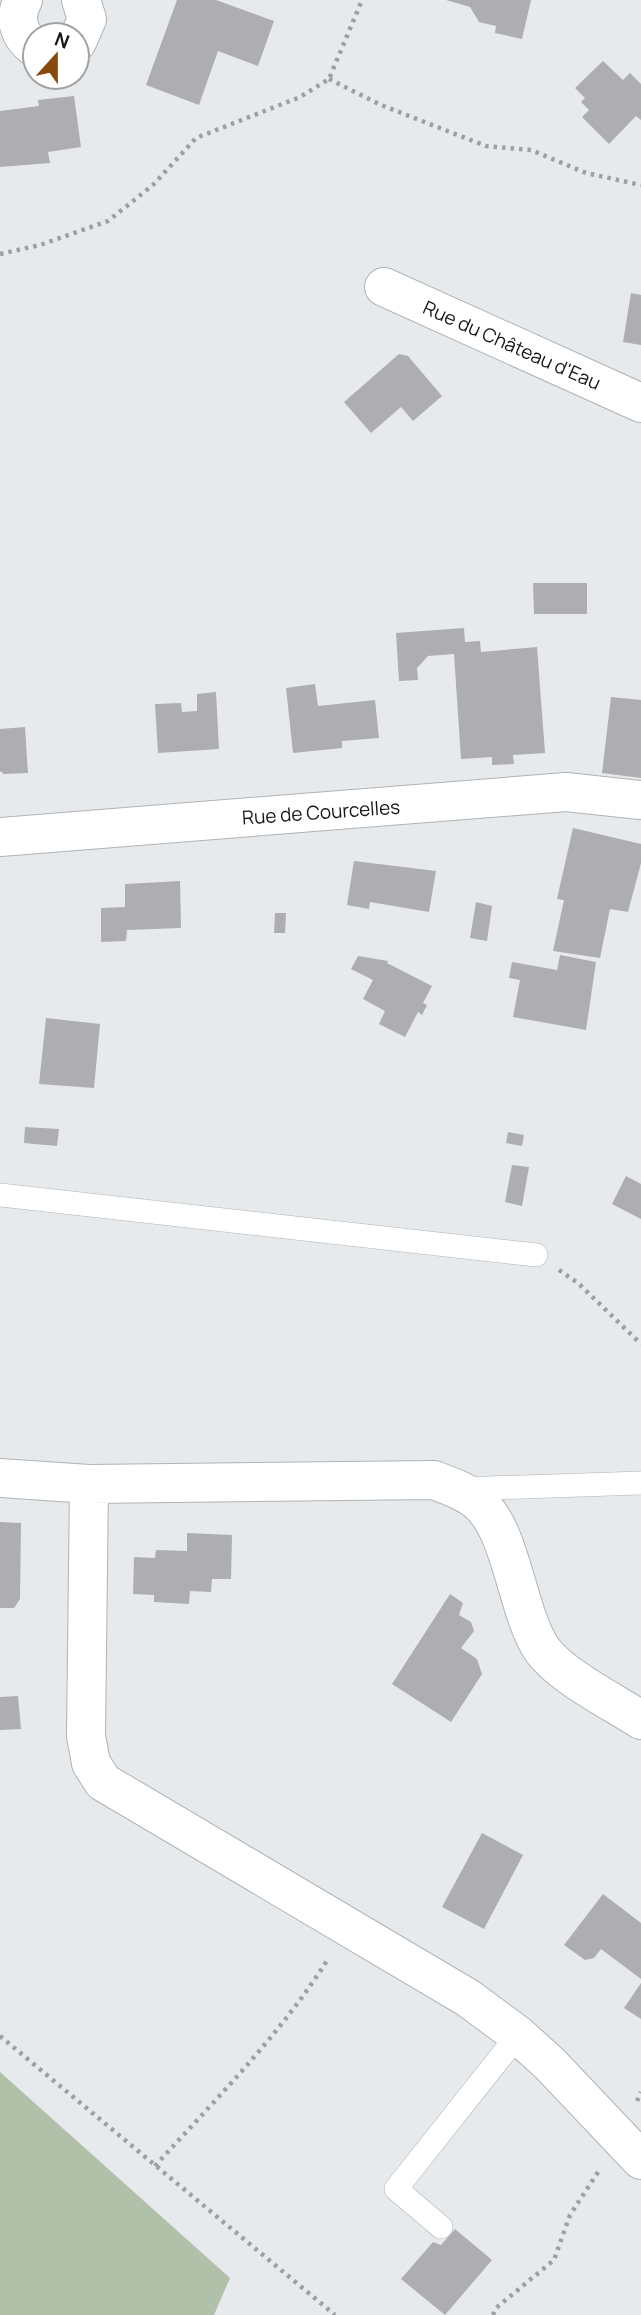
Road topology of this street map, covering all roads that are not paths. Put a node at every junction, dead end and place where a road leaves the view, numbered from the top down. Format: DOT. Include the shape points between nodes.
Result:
graph roads {
  1 [pos="81,0"];
  2 [pos="86,21"];
  3 [pos="384,287"];
  4 [pos="641,403"];
  5 [pos="641,800"];
  6 [pos="0,837"];
  7 [pos="0,1195"];
  8 [pos="536,1255"];
  9 [pos="0,1478"];
  10 [pos="641,1483"];
  11 [pos="89,1484"];
  12 [pos="457,1489"];
  13 [pos="641,1720"];
  14 [pos="518,2035"];
  15 [pos="630,2149"];
  16 [pos="441,2227"];
  1 -- 2 [label="street"];
  3 -- 4 [label="street, Rue du Château d'Eau"];
  5 -- 6 [label="street, Rue de Courcelles" via="566,792"];
  7 -- 8 [label="lane"];
  9 -- 11 [label="street"];
  10 -- 12 [label="lane"];
  11 -- 12 [label="street" via="414,1479 434,1480"];
  11 -- 14 [label="street" via="86,1736 91,1763 103,1782 468,1998"];
  12 -- 13 [label="street" via="489,1514 543,1651"];
  14 -- 15 [label="street"];
  14 -- 16 [label="lane" via="396,2189"];
}
